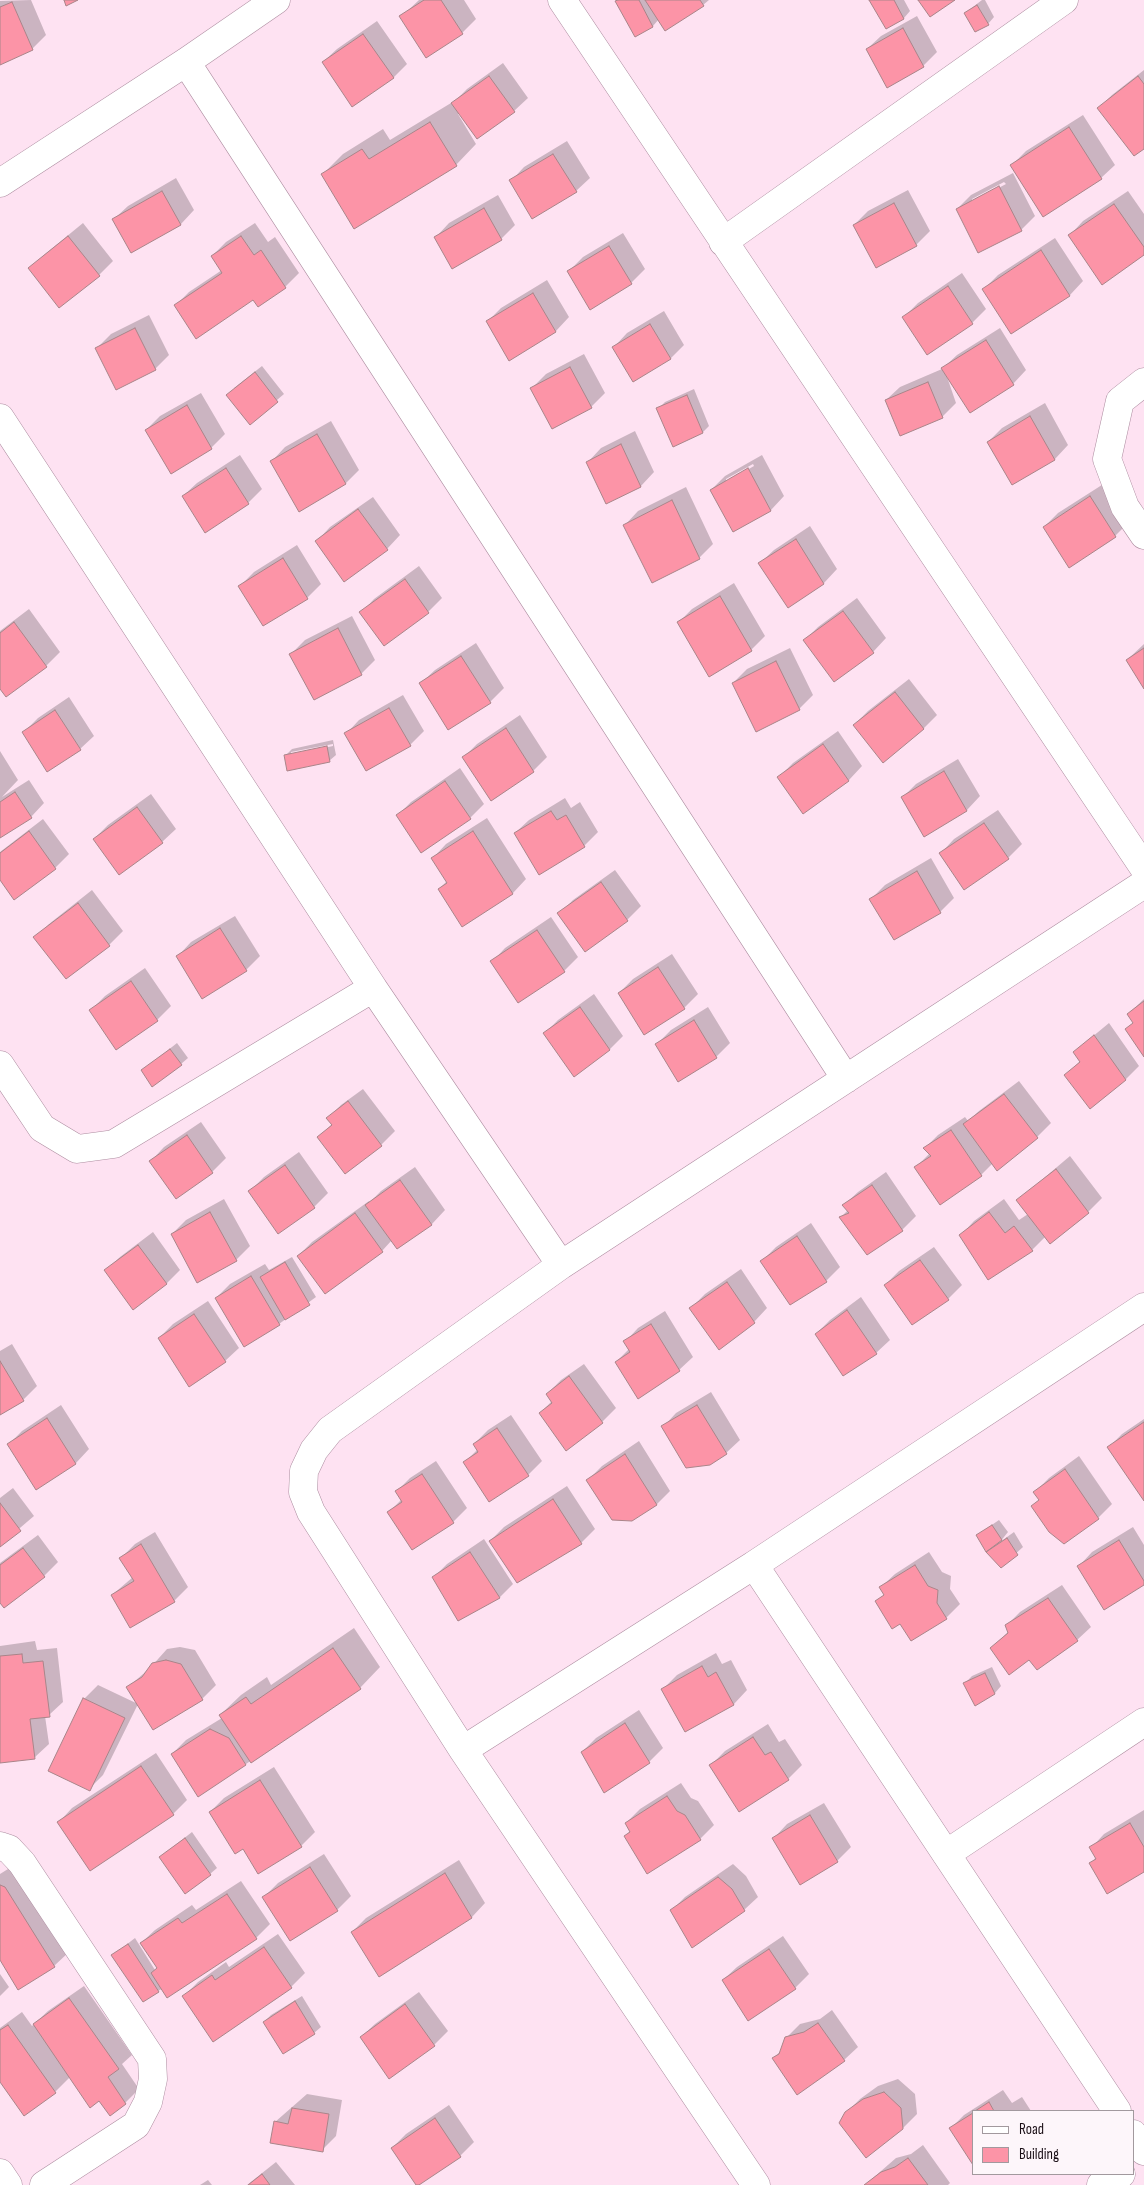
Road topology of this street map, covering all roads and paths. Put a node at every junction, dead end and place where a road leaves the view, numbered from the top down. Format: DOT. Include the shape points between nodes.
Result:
graph roads {
  1 [pos="276,0"];
  2 [pos="562,0"];
  3 [pos="1064,0"];
  4 [pos="186,62"];
  5 [pos="0,183"];
  6 [pos="723,242"];
  7 [pos="1144,382"];
  8 [pos="0,418"];
  9 [pos="1144,535"];
  10 [pos="1144,868"];
  11 [pos="1144,884"];
  12 [pos="373,988"];
  13 [pos="0,1065"];
  14 [pos="846,1079"];
  15 [pos="561,1266"];
  16 [pos="1144,1307"];
  17 [pos="754,1565"];
  18 [pos="1144,1722"];
  19 [pos="463,1750"];
  20 [pos="0,1846"];
  21 [pos="946,1854"];
  22 [pos="1116,2110"];
  23 [pos="1134,2136"];
  24 [pos="1144,2151"];
  25 [pos="0,2173"];
  26 [pos="1119,2175"];
  27 [pos="8,2185"];
  28 [pos="44,2185"];
  29 [pos="756,2185"];
  30 [pos="1101,2185"];
  1 -- 4 [label="street"];
  2 -- 6 [label="street"];
  3 -- 6 [label="street"];
  4 -- 5 [label="street"];
  4 -- 14 [label="street"];
  6 -- 10 [label="street"];
  7 -- 9 [label="street" via="1120,401 1107,458 1125,507"];
  8 -- 12 [label="street"];
  11 -- 14 [label="street"];
  12 -- 13 [label="street" via="114,1144 77,1149 42,1128"];
  12 -- 15 [label="street"];
  14 -- 15 [label="street"];
  15 -- 19 [label="street" via="330,1430 314,1450 304,1471 303,1492 311,1512"];
  16 -- 17 [label="street"];
  17 -- 19 [label="street"];
  17 -- 21 [label="street"];
  18 -- 21 [label="street"];
  19 -- 29 [label="street"];
  20 -- 28 [label="street" via="9,1849 22,1863 152,2060 153,2079 148,2102 136,2125"];
  21 -- 22 [label="street"];
  23 -- 24 [label="street"];
  25 -- 27 [label="street"];
  26 -- 30 [label="street"];
}
